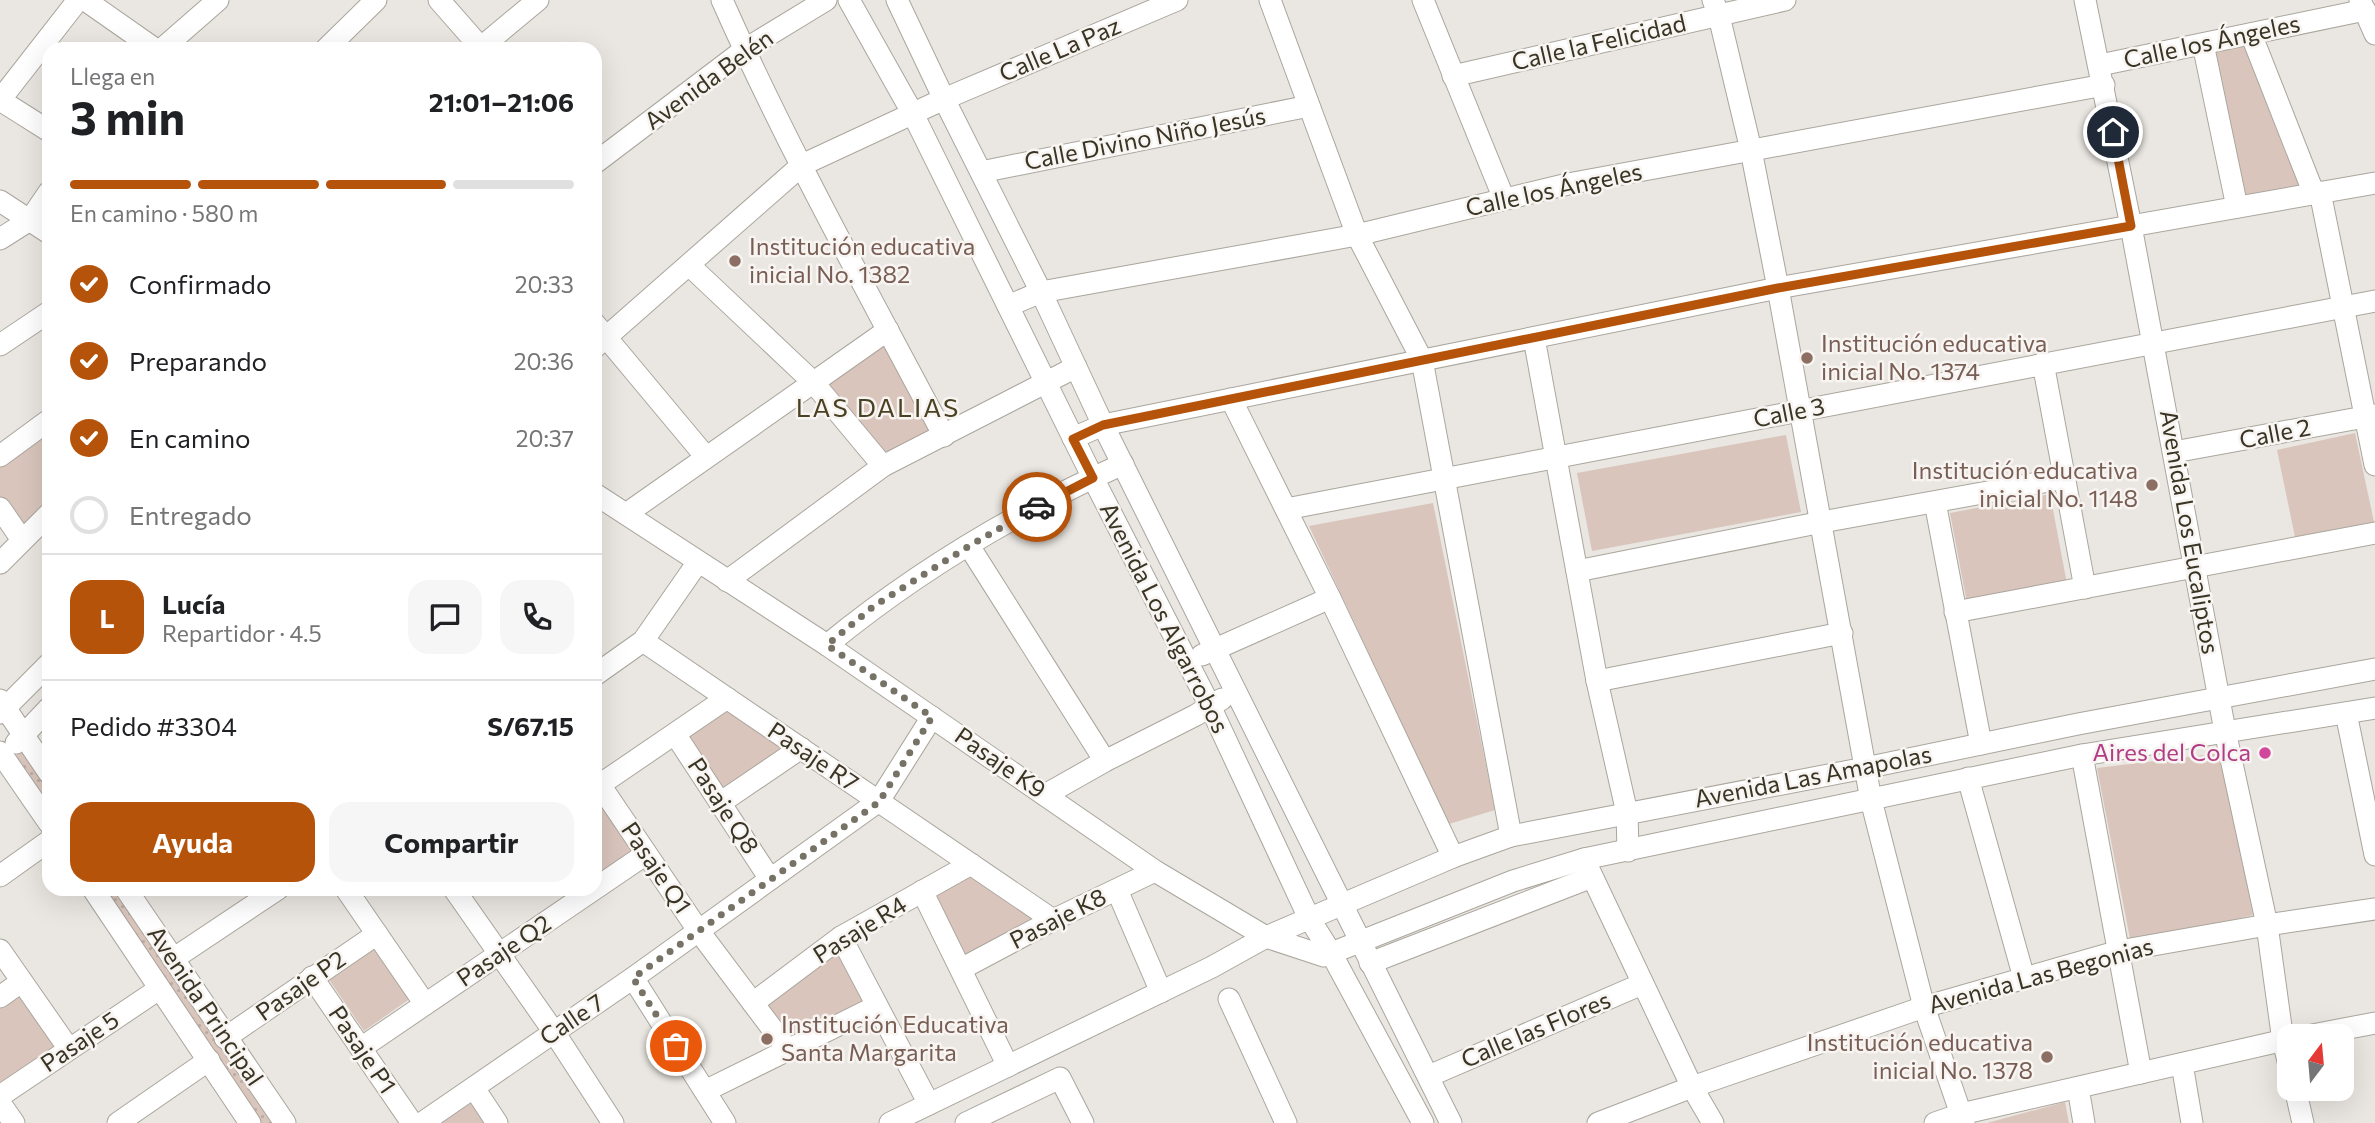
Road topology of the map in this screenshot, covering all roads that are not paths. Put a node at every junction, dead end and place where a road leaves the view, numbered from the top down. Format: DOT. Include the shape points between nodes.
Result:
graph roads {
  1 [pos="78,0"];
  2 [pos="85,0"];
  3 [pos="218,0"];
  4 [pos="376,0"];
  5 [pos="439,0"];
  6 [pos="538,0"];
  7 [pos="722,0"];
  8 [pos="826,0"];
  9 [pos="849,0"];
  10 [pos="897,0"];
  11 [pos="1177,0"];
  12 [pos="1270,0"];
  13 [pos="1423,0"];
  14 [pos="1785,0"];
  15 [pos="2085,0"];
  16 [pos="2362,5"];
  17 [pos="1716,8"];
  18 [pos="2251,34"];
  19 [pos="2375,34"];
  20 [pos="45,42"];
  21 [pos="145,42"];
  22 [pos="170,42"];
  23 [pos="333,42"];
  24 [pos="474,42"];
  25 [pos="488,42"];
  26 [pos="2203,44"];
  27 [pos="42,46"];
  28 [pos="744,50"];
  29 [pos="2102,75"];
  30 [pos="1453,76"];
  31 [pos="944,99"];
  32 [pos="0,100"];
  33 [pos="1310,106"];
  34 [pos="912,114"];
  35 [pos="42,127"];
  36 [pos="1751,150"];
  37 [pos="602,158"];
  38 [pos="802,165"];
  39 [pos="981,172"];
  40 [pos="2375,183"];
  41 [pos="2317,193"];
  42 [pos="1504,199"];
  43 [pos="0,201"];
  44 [pos="42,202"];
  45 [pos="2237,207"];
  46 [pos="30,220"];
  47 [pos="2131,226"];
  48 [pos="42,228"];
  49 [pos="1357,235"];
  50 [pos="0,239"];
  51 [pos="689,265"];
  52 [pos="1778,288"];
  53 [pos="1041,292"];
  54 [pos="2375,301"];
  55 [pos="1008,306"];
  56 [pos="2343,307"];
  57 [pos="42,317"];
  58 [pos="888,330"];
  59 [pos="602,334"];
  60 [pos="1534,338"];
  61 [pos="602,339"];
  62 [pos="2153,342"];
  63 [pos="0,345"];
  64 [pos="1422,360"];
  65 [pos="2043,363"];
  66 [pos="1076,367"];
  67 [pos="813,382"];
  68 [pos="1045,383"];
  69 [pos="1231,399"];
  70 [pos="1801,411"];
  71 [pos="2370,416"];
  72 [pos="42,425"];
  73 [pos="1103,425"];
  74 [pos="944,436"];
  75 [pos="1073,439"];
  76 [pos="2174,452"];
  77 [pos="0,456"];
  78 [pos="706,457"];
  79 [pos="1556,457"];
  80 [pos="1123,464"];
  81 [pos="2375,465"];
  82 [pos="883,466"];
  83 [pos="1093,478"];
  84 [pos="2065,478"];
  85 [pos="1444,479"];
  86 [pos="602,499"];
  87 [pos="1935,502"];
  88 [pos="0,508"];
  89 [pos="1286,509"];
  90 [pos="626,514"];
  91 [pos="42,521"];
  92 [pos="1822,522"];
  93 [pos="2375,533"];
  94 [pos="22,540"];
  95 [pos="969,546"];
  96 [pos="698,562"];
  97 [pos="0,563"];
  98 [pos="2196,567"];
  99 [pos="1577,571"];
  100 [pos="727,581"];
  101 [pos="2085,587"];
  102 [pos="1330,598"];
  103 [pos="1955,612"];
  104 [pos="1842,633"];
  105 [pos="643,641"];
  106 [pos="827,645"];
  107 [pos="1216,650"];
  108 [pos="1187,661"];
  109 [pos="2375,668"];
  110 [pos="42,670"];
  111 [pos="602,670"];
  112 [pos="1597,681"];
  113 [pos="1236,690"];
  114 [pos="727,698"];
  115 [pos="2219,698"];
  116 [pos="1210,706"];
  117 [pos="2,707"];
  118 [pos="2375,708"];
  119 [pos="2346,713"];
  120 [pos="42,715"];
  121 [pos="932,717"];
  122 [pos="2225,731"];
  123 [pos="23,734"];
  124 [pos="675,734"];
  125 [pos="1981,744"];
  126 [pos="801,748"];
  127 [pos="2082,755"];
  128 [pos="1,756"];
  129 [pos="1105,761"];
  130 [pos="42,762"];
  131 [pos="1864,768"];
  132 [pos="1968,778"];
  133 [pos="602,784"];
  134 [pos="602,794"];
  135 [pos="1045,795"];
  136 [pos="1871,800"];
  137 [pos="879,802"];
  138 [pos="720,803"];
  139 [pos="42,813"];
  140 [pos="1627,813"];
  141 [pos="1511,836"];
  142 [pos="1274,841"];
  143 [pos="42,846"];
  144 [pos="1312,846"];
  145 [pos="1628,851"];
  146 [pos="646,854"];
  147 [pos="2375,855"];
  148 [pos="1453,857"];
  149 [pos="971,864"];
  150 [pos="1588,868"];
  151 [pos="1155,871"];
  152 [pos="0,876"];
  153 [pos="602,879"];
  154 [pos="770,879"];
  155 [pos="1117,890"];
  156 [pos="922,891"];
  157 [pos="98,896"];
  158 [pos="131,896"];
  159 [pos="261,896"];
  160 [pos="351,896"];
  161 [pos="459,896"];
  162 [pos="571,896"];
  163 [pos="1341,904"];
  164 [pos="2375,909"];
  165 [pos="1309,918"];
  166 [pos="1053,919"];
  167 [pos="2267,925"];
  168 [pos="698,930"];
  169 [pos="377,934"];
  170 [pos="841,937"];
  171 [pos="1266,937"];
  172 [pos="1361,943"];
  173 [pos="0,950"];
  174 [pos="2119,951"];
  175 [pos="1331,953"];
  176 [pos="498,955"];
  177 [pos="173,959"];
  178 [pos="1370,963"];
  179 [pos="961,969"];
  180 [pos="312,977"];
  181 [pos="633,978"];
  182 [pos="2024,978"];
  183 [pos="21,982"];
  184 [pos="1642,984"];
  185 [pos="159,989"];
  186 [pos="1161,992"];
  187 [pos="0,997"];
  188 [pos="1229,999"];
  189 [pos="753,1003"];
  190 [pos="425,1004"];
  191 [pos="877,1006"];
  192 [pos="1924,1007"];
  193 [pos="2375,1023"];
  194 [pos="2283,1024"];
  195 [pos="2354,1027"];
  196 [pos="554,1032"];
  197 [pos="225,1038"];
  198 [pos="2277,1042"];
  199 [pos="361,1048"];
  200 [pos="69,1049"];
  201 [pos="789,1051"];
  202 [pos="209,1060"];
  203 [pos="2182,1064"];
  204 [pos="1008,1066"];
  205 [pos="2141,1073"];
  206 [pos="1429,1076"];
  207 [pos="1692,1087"];
  208 [pos="474,1088"];
  209 [pos="2078,1088"];
  210 [pos="705,1091"];
  211 [pos="0,1096"];
  212 [pos="2297,1101"];
  213 [pos="0,1103"];
  214 [pos="929,1104"];
  215 [pos="1963,1119"];
  216 [pos="1284,1122"];
  217 [pos="13,1123"];
  218 [pos="118,1123"];
  219 [pos="250,1123"];
  220 [pos="285,1123"];
  221 [pos="412,1123"];
  222 [pos="422,1123"];
  223 [pos="497,1123"];
  224 [pos="613,1123"];
  225 [pos="725,1123"];
  226 [pos="890,1123"];
  227 [pos="966,1123"];
  228 [pos="1083,1123"];
  229 [pos="1423,1123"];
  230 [pos="1451,1123"];
  231 [pos="1598,1123"];
  232 [pos="1713,1123"];
  233 [pos="1935,1123"];
  234 [pos="2084,1123"];
  235 [pos="2192,1123"];
  236 [pos="2303,1123"];
  1 -- 20 [label="street"];
  2 -- 21 [label="street"];
  3 -- 22 [label="street"];
  4 -- 23 [label="street"];
  5 -- 24 [label="street"];
  6 -- 25 [label="street"];
  7 -- 28 [label="street"];
  8 -- 28 [label="street, Avenida Belén"];
  9 -- 34 [label="street, Avenida Los Algarrobos"];
  10 -- 31 [label="street, Avenida Los Algarrobos"];
  11 -- 31 [label="street, Calle La Paz"];
  12 -- 33 [label="street"];
  13 -- 30 [label="street"];
  14 -- 17 [label="street, Calle la Felicidad"];
  15 -- 29 [label="street, Avenida Los Eucaliptos"];
  16 -- 18 [label="street, Calle los Ángeles"];
  16 -- 19 [label="street"];
  17 -- 30 [label="street, Calle la Felicidad"];
  17 -- 36 [label="street"];
  18 -- 26 [label="street, Calle los Ángeles"];
  18 -- 41 [label="street"];
  26 -- 29 [label="street, Calle los Ángeles"];
  26 -- 45 [label="street"];
  27 -- 32 [label="street"];
  28 -- 37 [label="street, Avenida Belén"];
  28 -- 38 [label="street"];
  29 -- 36 [label="street, Calle los Ángeles"];
  29 -- 47 [label="street, Avenida Los Eucaliptos"];
  30 -- 42 [label="street"];
  31 -- 34 [label="street, Calle La Paz"];
  31 -- 39 [label="street, Avenida Los Algarrobos"];
  32 -- 35 [label="street"];
  33 -- 39 [label="street, Calle Divino Niño Jesús"];
  33 -- 49 [label="street"];
  34 -- 38 [label="street, Calle La Paz"];
  34 -- 55 [label="street, Avenida Los Algarrobos"];
  36 -- 42 [label="street, Calle los Ángeles"];
  36 -- 52 [label="street"];
  38 -- 51 [label="street, Calle La Paz"];
  38 -- 58 [label="street"];
  39 -- 53 [label="street, Avenida Los Algarrobos"];
  40 -- 41 [label="street"];
  41 -- 45 [label="street"];
  41 -- 56 [label="street"];
  42 -- 49 [label="street, Calle los Ángeles"];
  43 -- 46 [label="street"];
  44 -- 46 [label="street"];
  45 -- 47 [label="street"];
  46 -- 48 [label="street"];
  46 -- 50 [label="street"];
  47 -- 52 [label="street"];
  47 -- 62 [label="street, Avenida Los Eucaliptos"];
  49 -- 53 [label="street, Calle los Ángeles"];
  49 -- 64 [label="street"];
  51 -- 59 [label="street, Calle La Paz"];
  51 -- 67 [label="street"];
  52 -- 60 [label="street"];
  52 -- 70 [label="street"];
  53 -- 55 [label="street, Calle los Ángeles"];
  53 -- 66 [label="street, Avenida Los Algarrobos"];
  54 -- 56 [label="street, Calle 3"];
  55 -- 68 [label="street, Avenida Los Algarrobos"];
  56 -- 62 [label="street, Calle 3"];
  56 -- 71 [label="street"];
  57 -- 63 [label="street"];
  58 -- 67 [label="street"];
  58 -- 74 [label="street"];
  60 -- 64 [label="street"];
  60 -- 79 [label="street"];
  61 -- 78 [label="street"];
  62 -- 65 [label="street, Calle 3"];
  62 -- 76 [label="street, Avenida Los Eucaliptos"];
  64 -- 69 [label="street"];
  64 -- 85 [label="street"];
  65 -- 70 [label="street, Calle 3"];
  65 -- 84 [label="street"];
  66 -- 68 [label="street"];
  66 -- 73 [label="street, Avenida Los Algarrobos"];
  67 -- 78 [label="street"];
  67 -- 82 [label="street"];
  68 -- 74 [label="street"];
  68 -- 75 [label="street, Avenida Los Algarrobos"];
  69 -- 73 [label="street"];
  69 -- 89 [label="street"];
  70 -- 79 [label="street, Calle 3"];
  70 -- 92 [label="street"];
  71 -- 76 [label="street, Calle 2"];
  71 -- 81 [label="street"];
  72 -- 77 [label="street"];
  73 -- 75 [label="street"];
  73 -- 80 [label="street, Avenida Los Algarrobos"];
  74 -- 82 [label="street"];
  75 -- 83 [label="street, Avenida Los Algarrobos"];
  76 -- 98 [label="street, Avenida Los Eucaliptos"];
  78 -- 90 [label="street"];
  79 -- 85 [label="street, Calle 3"];
  79 -- 99 [label="street"];
  80 -- 83 [label="street"];
  80 -- 107 [label="street, Avenida Los Algarrobos"];
  82 -- 100 [label="street"];
  83 -- 95 [label="street"];
  83 -- 108 [label="street, Avenida Los Algarrobos"];
  84 -- 87 [label="street"];
  84 -- 101 [label="street"];
  85 -- 89 [label="street, Calle 3"];
  85 -- 141 [label="street"];
  86 -- 90 [label="street, Pasaje K9"];
  87 -- 92 [label="street"];
  87 -- 103 [label="street"];
  88 -- 94 [label="street"];
  89 -- 102 [label="street"];
  90 -- 96 [label="street, Pasaje K9"];
  91 -- 94 [label="street"];
  92 -- 99 [label="street"];
  92 -- 104 [label="street"];
  93 -- 98 [label="street"];
  94 -- 97 [label="street"];
  95 -- 106 [label="street" via="874,606"];
  95 -- 129 [label="street"];
  96 -- 100 [label="street, Pasaje K9"];
  96 -- 105 [label="street"];
  98 -- 101 [label="street"];
  98 -- 115 [label="street, Avenida Los Eucaliptos"];
  99 -- 112 [label="street"];
  100 -- 106 [label="street, Pasaje K9"];
  101 -- 103 [label="street"];
  102 -- 107 [label="street"];
  102 -- 148 [label="street"];
  103 -- 125 [label="street"];
  104 -- 112 [label="street"];
  104 -- 131 [label="street"];
  105 -- 111 [label="street"];
  105 -- 114 [label="street, Pasaje R7"];
  106 -- 121 [label="street, Pasaje K9"];
  107 -- 108 [label="street"];
  107 -- 113 [label="street, Avenida Los Algarrobos"];
  108 -- 116 [label="street, Avenida Los Algarrobos"];
  109 -- 115 [label="street, Avenida Las Amapolas"];
  110 -- 117 [label="street"];
  112 -- 140 [label="street"];
  113 -- 116 [label="street"];
  113 -- 144 [label="street, Avenida Los Algarrobos"];
  114 -- 124 [label="street"];
  114 -- 126 [label="street, Pasaje R7"];
  115 -- 122 [label="street, Avenida Los Eucaliptos"];
  115 -- 125 [label="street, Avenida Las Amapolas"];
  116 -- 129 [label="street"];
  116 -- 142 [label="street, Avenida Los Algarrobos"];
  117 -- 123 [label="street"];
  118 -- 119 [label="street, Avenida Las Amapolas"];
  119 -- 122 [label="street, Avenida Las Amapolas"];
  119 -- 147 [label="street"];
  120 -- 123 [label="street"];
  121 -- 135 [label="street, Pasaje K9"];
  121 -- 137 [label="street, Calle 7"];
  122 -- 127 [label="street, Avenida Las Amapolas"];
  122 -- 167 [label="street, Avenida Los Eucaliptos"];
  123 -- 128 [label="street"];
  123 -- 130 [label="street"];
  124 -- 133 [label="street"];
  124 -- 138 [label="street, Pasaje Q8"];
  125 -- 131 [label="street, Avenida Las Amapolas"];
  126 -- 137 [label="street, Pasaje R7"];
  126 -- 138 [label="street"];
  127 -- 132 [label="street, Avenida Las Amapolas"];
  127 -- 174 [label="street"];
  128 -- 139 [label="street"];
  129 -- 135 [label="street"];
  131 -- 136 [label="street"];
  131 -- 140 [label="street, Avenida Las Amapolas"];
  132 -- 136 [label="street, Avenida Las Amapolas"];
  132 -- 182 [label="street"];
  134 -- 146 [label="street, Pasaje Q1"];
  135 -- 151 [label="street, Pasaje K9"];
  136 -- 145 [label="street, Avenida Las Amapolas"];
  136 -- 192 [label="street"];
  137 -- 149 [label="street, Pasaje R7"];
  137 -- 154 [label="street, Calle 7"];
  138 -- 154 [label="street, Pasaje Q8"];
  140 -- 141 [label="street, Avenida Las Amapolas"];
  140 -- 145 [label="street"];
  141 -- 148 [label="street, Avenida Las Amapolas"];
  142 -- 144 [label="street" via="1301,851"];
  142 -- 165 [label="street, Avenida Los Algarrobos"];
  143 -- 152 [label="street"];
  144 -- 163 [label="street, Avenida Los Algarrobos"];
  145 -- 150 [label="street, Avenida Las Amapolas"];
  146 -- 153 [label="street, Pasaje Q2"];
  146 -- 168 [label="street, Pasaje Q1"];
  148 -- 163 [label="street, Avenida Las Amapolas"];
  149 -- 156 [label="street, Pasaje R4"];
  149 -- 166 [label="street, Pasaje R7"];
  150 -- 172 [label="street, Avenida Las Amapolas" via="1513,881"];
  150 -- 178 [label="street"];
  150 -- 184 [label="street"];
  151 -- 155 [label="street, Pasaje K8"];
  151 -- 171 [label="street, Pasaje K9"];
  154 -- 168 [label="street, Calle 7"];
  155 -- 166 [label="street, Pasaje K8"];
  155 -- 186 [label="street"];
  156 -- 170 [label="street, Pasaje R4"];
  156 -- 179 [label="street"];
  157 -- 185 [label="street, Avenida Principal"];
  158 -- 177 [label="street, Avenida Principal"];
  159 -- 177 [label="street"];
  160 -- 169 [label="street"];
  161 -- 176 [label="street"];
  162 -- 176 [label="street, Pasaje Q2"];
  163 -- 165 [label="street, Avenida Las Amapolas"];
  163 -- 172 [label="street, Avenida Los Algarrobos"];
  164 -- 167 [label="street, Avenida Las Begonias"];
  165 -- 171 [label="street, Avenida Las Amapolas"];
  165 -- 175 [label="street, Avenida Los Algarrobos"];
  166 -- 179 [label="street, Pasaje K8"];
  167 -- 174 [label="street, Avenida Las Begonias"];
  167 -- 194 [label="street, Avenida Los Eucaliptos"];
  168 -- 181 [label="street, Calle 7"];
  168 -- 189 [label="street, Pasaje Q1"];
  169 -- 180 [label="street, Pasaje P2"];
  169 -- 190 [label="street"];
  170 -- 189 [label="street, Pasaje R4"];
  170 -- 191 [label="street"];
  171 -- 175 [label="street, Avenida Las Amapolas" via="1324,956"];
  171 -- 186 [label="street, Avenida Las Amapolas"];
  172 -- 175 [label="street, Avenida Las Amapolas"];
  172 -- 178 [label="street, Avenida Los Algarrobos"];
  173 -- 183 [label="street"];
  174 -- 182 [label="street, Avenida Las Begonias"];
  174 -- 205 [label="street"];
  175 -- 229 [label="street, Avenida Los Algarrobos"];
  176 -- 190 [label="street, Pasaje Q2"];
  176 -- 196 [label="street"];
  177 -- 197 [label="street, Avenida Principal"];
  178 -- 206 [label="street, Avenida Los Algarrobos"];
  179 -- 204 [label="street"];
  180 -- 197 [label="street, Pasaje P2"];
  180 -- 199 [label="street, Pasaje P1"];
  181 -- 196 [label="street, Calle 7"];
  181 -- 210 [label="street"];
  182 -- 192 [label="street, Avenida Las Begonias"];
  183 -- 187 [label="street"];
  183 -- 200 [label="street"];
  184 -- 206 [label="street, Calle las Flores"];
  184 -- 207 [label="street"];
  185 -- 200 [label="street, Pasaje 5"];
  185 -- 202 [label="street, Avenida Principal"];
  186 -- 204 [label="street, Avenida Las Amapolas"];
  188 -- 216 [label="street"];
  189 -- 201 [label="street, Pasaje Q1"];
  190 -- 199 [label="street, Pasaje Q2"];
  191 -- 201 [label="street"];
  191 -- 214 [label="street"];
  192 -- 207 [label="street, Avenida Las Begonias"];
  192 -- 215 [label="street"];
  193 -- 195 [label="street"];
  196 -- 208 [label="street, Calle 7"];
  196 -- 224 [label="street"];
  197 -- 220 [label="street, Avenida Principal"];
  198 -- 203 [label="street"];
  199 -- 221 [label="street, Pasaje P1"];
  200 -- 211 [label="street, Pasaje 5"];
  201 -- 210 [label="street"];
  202 -- 218 [label="street"];
  202 -- 219 [label="street, Avenida Principal"];
  203 -- 205 [label="street"];
  203 -- 235 [label="street"];
  204 -- 214 [label="street, Avenida Las Amapolas"];
  205 -- 209 [label="street"];
  206 -- 230 [label="street, Avenida Los Algarrobos"];
  207 -- 231 [label="street, Avenida Las Begonias"];
  207 -- 232 [label="street"];
  208 -- 222 [label="street, Calle 7"];
  208 -- 223 [label="street"];
  209 -- 215 [label="street"];
  209 -- 234 [label="street"];
  210 -- 225 [label="street"];
  212 -- 236 [label="street"];
  213 -- 217 [label="street"];
  214 -- 226 [label="street, Avenida Las Amapolas"];
  215 -- 233 [label="street"];
  227 -- 228 [label="street" via="1060,1078"];
}
